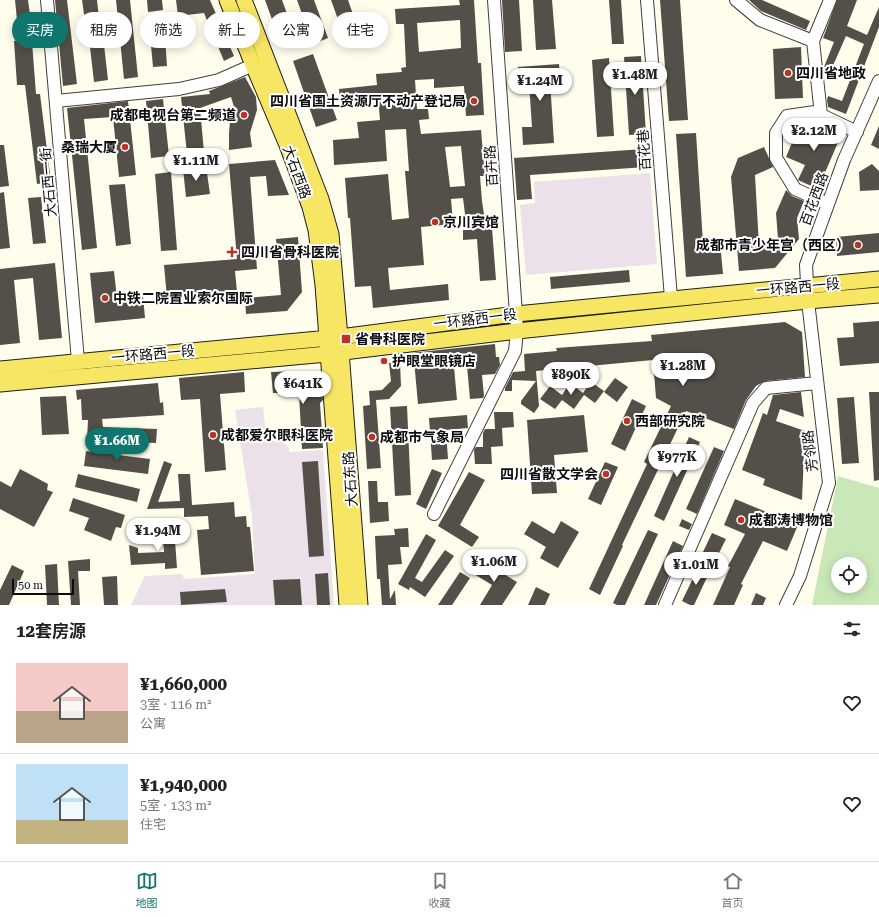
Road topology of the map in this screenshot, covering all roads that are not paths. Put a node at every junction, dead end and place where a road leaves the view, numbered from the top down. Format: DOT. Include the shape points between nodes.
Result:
graph roads {
  1 [pos="47,0"];
  2 [pos="227,0"];
  3 [pos="244,0"];
  4 [pos="494,0"];
  5 [pos="647,0"];
  6 [pos="736,0"];
  7 [pos="830,0"];
  8 [pos="813,41"];
  9 [pos="252,65"];
  10 [pos="879,81"];
  11 [pos="56,101"];
  12 [pos="821,115"];
  13 [pos="857,132"];
  14 [pos="828,204"];
  15 [pos="879,279"];
  16 [pos="807,286"];
  17 [pos="879,295"];
  18 [pos="671,298"];
  19 [pos="808,301"];
  20 [pos="516,314"];
  21 [pos="517,331"];
  22 [pos="333,337"];
  23 [pos="334,353"];
  24 [pos="78,361"];
  25 [pos="0,369"];
  26 [pos="817,382"];
  27 [pos="0,384"];
  28 [pos="434,514"];
  29 [pos="347,605"];
  30 [pos="360,605"];
  31 [pos="665,605"];
  32 [pos="786,605"];
  1 -- 11 [label="street, 大石西一街"];
  2 -- 9 [label="main road, 大石西路"];
  3 -- 22 [label="main road, 大石西路" via="326,214 333,251"];
  4 -- 20 [label="street, 百卉路"];
  5 -- 18 [label="street, 百花巷"];
  6 -- 8 [label="street" via="760,20"];
  7 -- 8 [label="street"];
  8 -- 12 [label="street"];
  9 -- 11 [label="street" via="219,80 179,89"];
  9 -- 22 [label="main road, 大石西路" via="287,145 310,207"];
  10 -- 13 [label="street, 百花西路"];
  11 -- 24 [label="street, 大石西一街"];
  12 -- 13 [label="street"];
  12 -- 14 [label="street" via="815,112 787,116 776,133 776,158 795,189"];
  13 -- 14 [label="street, 百花西路"];
  14 -- 16 [label="street, 百花西路" via="806,265"];
  15 -- 16 [label="main road, 一环路西一段"];
  16 -- 18 [label="main road, 一环路西一段"];
  16 -- 19 [label="street, 芳邻路"];
  17 -- 19 [label="main road, 一环路西一段"];
  18 -- 20 [label="main road, 一环路西一段"];
  19 -- 21 [label="main road, 一环路西一段"];
  19 -- 26 [label="street, 芳邻路"];
  20 -- 21 [label="street, 百卉路"];
  20 -- 22 [label="main road, 一环路西一段"];
  21 -- 23 [label="main road, 一环路西一段"];
  21 -- 28 [label="street, 百卉路" via="515,351"];
  22 -- 23 [label="main road, 大石西路"];
  22 -- 24 [label="main road, 一环路西一段"];
  23 -- 27 [label="main road, 一环路西一段"];
  23 -- 29 [label="main road, 大石东路"];
  23 -- 30 [label="main road, 大石东路"];
  24 -- 25 [label="main road, 一环路西一段"];
  26 -- 31 [label="street" via="766,388 753,403"];
  26 -- 32 [label="street, 芳邻路" via="829,483 800,576"];
}
